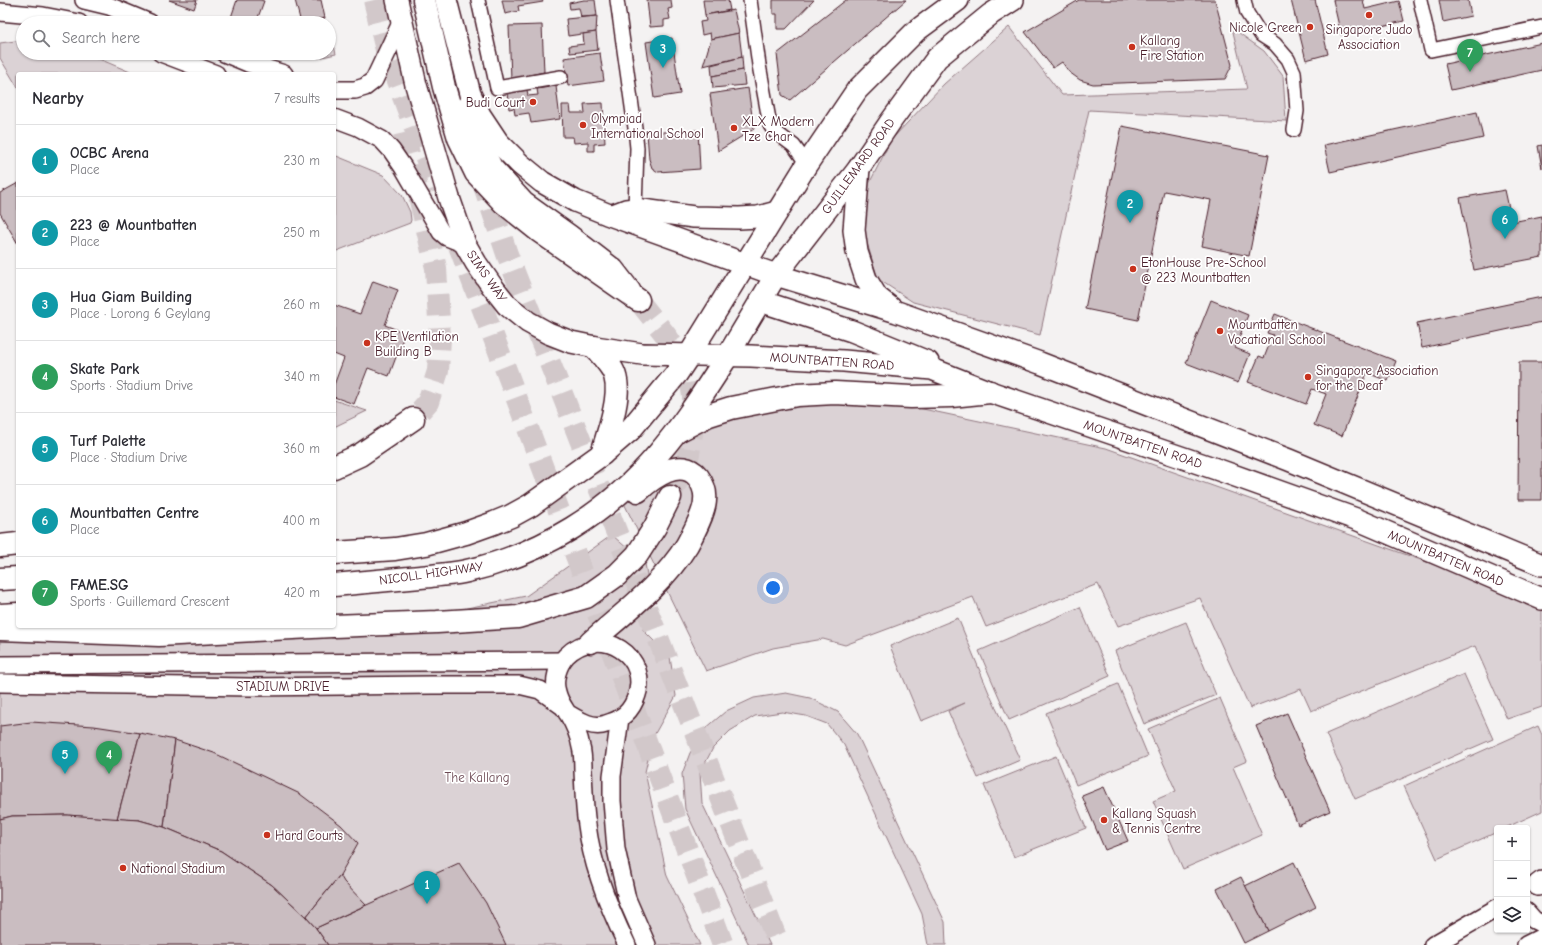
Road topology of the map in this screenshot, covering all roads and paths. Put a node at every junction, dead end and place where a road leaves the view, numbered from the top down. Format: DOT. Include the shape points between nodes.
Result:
graph roads {
  1 [pos="84,0"];
  2 [pos="397,0"];
  3 [pos="424,0"];
  4 [pos="446,0"];
  5 [pos="478,0"];
  6 [pos="617,0"];
  7 [pos="750,0"];
  8 [pos="958,0"];
  9 [pos="1013,0"];
  10 [pos="1244,0"];
  11 [pos="1420,0"];
  12 [pos="0,12"];
  13 [pos="43,16"];
  14 [pos="133,16"];
  15 [pos="402,21"];
  16 [pos="1542,27"];
  17 [pos="179,60"];
  18 [pos="243,60"];
  19 [pos="211,72"];
  20 [pos="278,72"];
  21 [pos="561,77"];
  22 [pos="336,90"];
  23 [pos="470,94"];
  24 [pos="336,119"];
  25 [pos="1294,130"];
  26 [pos="807,164"];
  27 [pos="859,168"];
  28 [pos="782,205"];
  29 [pos="635,209"];
  30 [pos="613,216"];
  31 [pos="465,244"];
  32 [pos="747,263"];
  33 [pos="776,275"];
  34 [pos="638,300"];
  35 [pos="760,301"];
  36 [pos="897,312"];
  37 [pos="595,347"];
  38 [pos="689,355"];
  39 [pos="728,355"];
  40 [pos="932,369"];
  41 [pos="990,392"];
  42 [pos="413,419"];
  43 [pos="675,432"];
  44 [pos="602,454"];
  45 [pos="336,466"];
  46 [pos="670,496"];
  47 [pos="16,544"];
  48 [pos="0,546"];
  49 [pos="336,553"];
  50 [pos="507,560"];
  51 [pos="1542,565"];
  52 [pos="16,578"];
  53 [pos="0,579"];
  54 [pos="336,585"];
  55 [pos="1542,599"];
  56 [pos="16,614"];
  57 [pos="0,615"];
  58 [pos="336,626"];
  59 [pos="294,628"];
  60 [pos="0,629"];
  61 [pos="42,631"];
  62 [pos="0,642"];
  63 [pos="591,642"];
  64 [pos="562,661"];
  65 [pos="0,665"];
  66 [pos="0,683"];
  67 [pos="564,709"];
  68 [pos="620,718"];
  69 [pos="1494,910"];
  70 [pos="1530,915"];
  71 [pos="1542,924"];
  72 [pos="1542,938"];
  73 [pos="627,945"];
  74 [pos="647,945"];
  75 [pos="1433,945"];
  76 [pos="1526,945"];
  1 -- 14 [label="street"];
  2 -- 15 [label="main road, SIMS WAY"];
  3 -- 34 [label="highway" via="458,138 476,173 504,204"];
  4 -- 23 [label="main road"];
  5 -- 21 [label="street" via="497,88"];
  6 -- 29 [label="street" via="637,148"];
  7 -- 26 [label="street" via="770,125 794,146"];
  8 -- 26 [label="main road" via="916,31 857,90"];
  9 -- 27 [label="main road, GUILLEMARD ROAD" via="991,14 937,58"];
  10 -- 25 [label="street" via="1247,13 1262,35 1275,44 1288,59 1294,72 1297,111"];
  11 -- 16 [label="street" via="1431,50"];
  12 -- 13 [label="street"];
  15 -- 22 [label="street" via="374,80 365,87 355,90"];
  15 -- 31 [label="main road, SIMS WAY" via="416,85"];
  17 -- 19 [label="street"];
  18 -- 20 [label="street"];
  23 -- 30 [label="main road" via="498,142 520,164 558,192"];
  23 -- 34 [label="main road" via="469,122 492,168 524,203 613,270"];
  24 -- 31 [label="street" via="382,140 404,167 441,232"];
  26 -- 28 [label="main road"];
  27 -- 33 [label="main road, GUILLEMARD ROAD"];
  27 -- 36 [label="main road" via="854,223 857,252 866,279 877,298"];
  28 -- 29 [label="main road" via="758,217 739,218 694,217"];
  28 -- 32 [label="main road"];
  29 -- 30 [label="main road"];
  30 -- 32 [label="main road"];
  31 -- 37 [label="main road, SIMS WAY" via="492,286 516,314 548,333 571,342"];
  32 -- 33 [label="main road"];
  32 -- 35 [label="main road"];
  32 -- 38 [label="main road"];
  33 -- 35 [label="main road, GUILLEMARD ROAD"];
  33 -- 36 [label="main road"];
  35 -- 39 [label="main road, GUILLEMARD ROAD"];
  35 -- 40 [label="main road" via="852,331 928,362"];
  36 -- 51 [label="main road" via="1040,363 1274,454"];
  37 -- 38 [label="main road, SIMS WAY" via="642,354"];
  37 -- 44 [label="highway" via="613,370 618,395"];
  38 -- 39 [label="main road, SIMS WAY"];
  38 -- 44 [label="highway" via="630,430"];
  39 -- 40 [label="main road, MOUNTBATTEN ROAD" via="844,360"];
  39 -- 43 [label="highway, NICOLL HIGHWAY"];
  40 -- 41 [label="main road, MOUNTBATTEN ROAD"];
  41 -- 43 [label="highway" via="911,397 835,393 797,395 731,408 709,415"];
  41 -- 55 [label="main road, MOUNTBATTEN ROAD" via="1356,519"];
  42 -- 45 [label="highway" via="360,455"];
  43 -- 50 [label="highway, NICOLL HIGHWAY" via="658,455 616,497 579,525"];
  44 -- 49 [label="highway" via="531,505 494,523 426,544"];
  46 -- 58 [label="highway" via="655,527 637,555 617,575 586,597 518,617"];
  47 -- 48 [label="highway"];
  50 -- 54 [label="highway, NICOLL HIGHWAY" via="465,572"];
  50 -- 63 [label="highway" via="540,556 578,537 613,512 652,478 665,472 675,468 687,469 696,474 704,488 706,501 687,545 664,575"];
  52 -- 53 [label="highway"];
  56 -- 57 [label="highway"];
  59 -- 61 [label="highway" via="159,635"];
  60 -- 61 [label="highway"];
  61 -- 62 [label="highway"];
  63 -- 64 [label="street, STADIUM DRIVE" via="574,648"];
  63 -- 68 [label="street, STADIUM DRIVE" via="607,643 622,650 633,661 639,676 638,692 632,707"];
  64 -- 65 [label="street, STADIUM DRIVE"];
  64 -- 67 [label="street, STADIUM DRIVE" via="556,675 556,691"];
  66 -- 67 [label="street, STADIUM DRIVE" via="250,687 519,685 540,690"];
  67 -- 68 [label="street, STADIUM DRIVE" via="583,723 602,725"];
  67 -- 73 [label="street, STADIUM DRIVE" via="582,749 584,804 593,859 605,895"];
  68 -- 74 [label="street" via="612,776 616,849 627,899"];
  69 -- 75 [label="street"];
  70 -- 71 [label="street"];
  72 -- 76 [label="street"];
}
